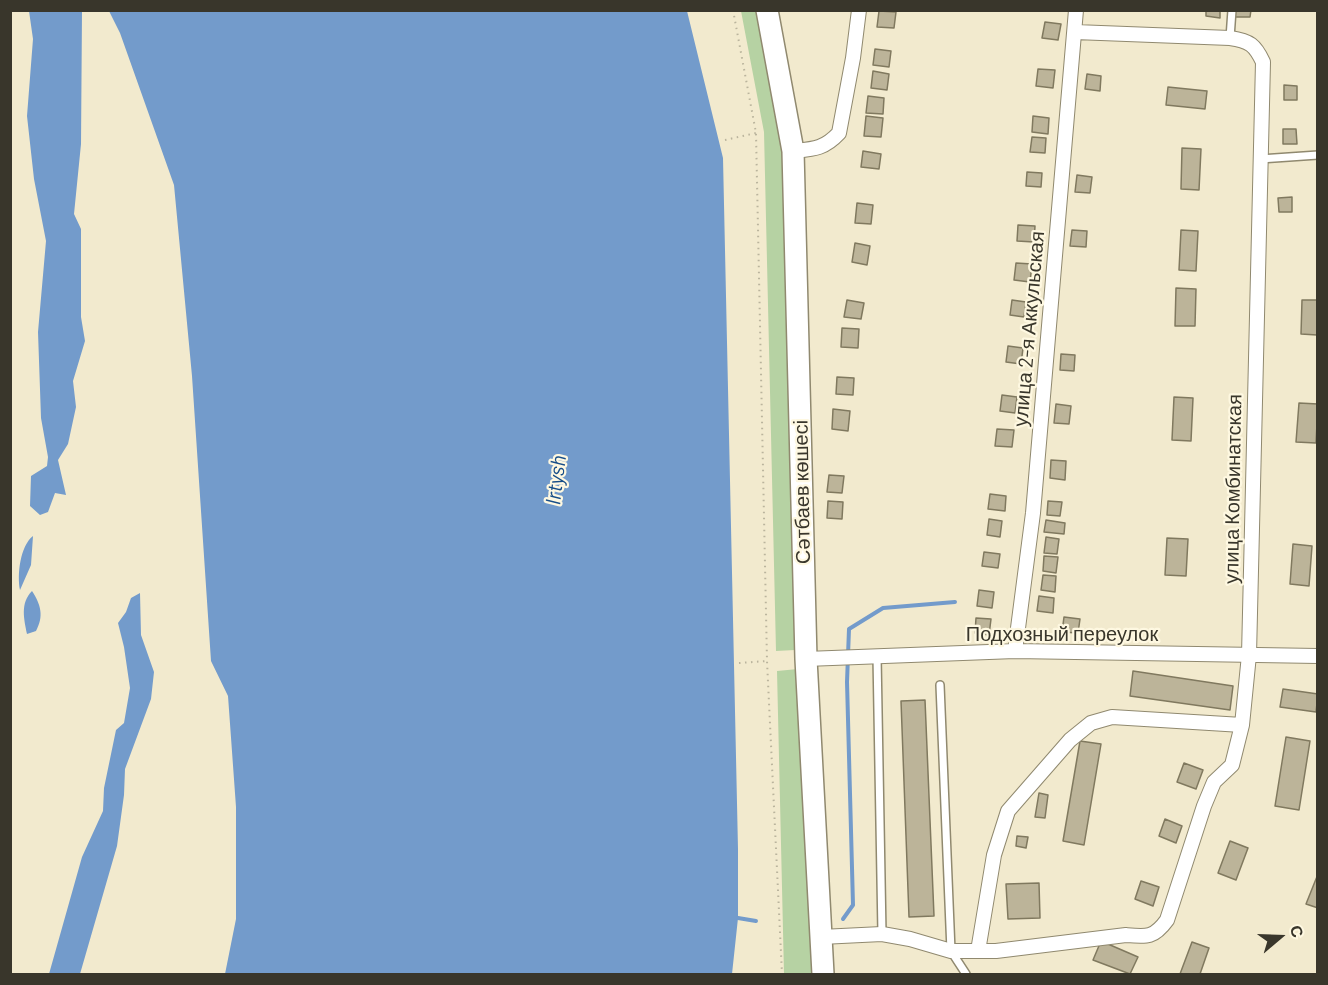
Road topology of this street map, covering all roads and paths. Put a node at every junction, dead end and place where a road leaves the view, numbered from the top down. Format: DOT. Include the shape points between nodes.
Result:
graph roads {
  1 [pos="732,10"];
  2 [pos="767,10"];
  3 [pos="859,10"];
  4 [pos="1076,10"];
  5 [pos="1232,10"];
  6 [pos="1075,32"];
  7 [pos="1230,38"];
  8 [pos="756,133"];
  9 [pos="724,140"];
  10 [pos="793,151"];
  11 [pos="1317,154"];
  12 [pos="1260,159"];
  13 [pos="1015,651"];
  14 [pos="1249,655"];
  15 [pos="878,656"];
  16 [pos="1317,656"];
  17 [pos="806,659"];
  18 [pos="767,661"];
  19 [pos="739,663"];
  20 [pos="940,685"];
  21 [pos="1242,724"];
  22 [pos="882,934"];
  23 [pos="821,937"];
  24 [pos="951,951"];
  25 [pos="978,951"];
  26 [pos="782,975"];
  27 [pos="822,975"];
  28 [pos="966,975"];
  1 -- 8 [label="path"];
  2 -- 10 [label="main road, Сәтбаев көшесі"];
  3 -- 10 [label="street" via="839,134 818,149"];
  4 -- 6 [label="street, улица 2-я Аккульская"];
  5 -- 7 [label="lane"];
  6 -- 7 [label="street, улица Комбинатская"];
  6 -- 13 [label="street, улица 2-я Аккульская" via="1033,513"];
  7 -- 12 [label="street, улица Комбинатская" via="1256,48 1263,62"];
  8 -- 9 [label="path"];
  8 -- 18 [label="path"];
  10 -- 17 [label="main road, Сәтбаев көшесі"];
  11 -- 12 [label="lane"];
  12 -- 14 [label="street, улица Комбинатская"];
  13 -- 14 [label="street, Подхозный переулок"];
  13 -- 15 [label="street, Подхозный переулок"];
  14 -- 16 [label="street, Подхозный переулок"];
  14 -- 21 [label="street, улица Комбинатская"];
  15 -- 17 [label="street, Подхозный переулок"];
  15 -- 22 [label="lane"];
  17 -- 23 [label="main road, Сәтбаев көшесі"];
  18 -- 19 [label="path"];
  18 -- 26 [label="path"];
  20 -- 24 [label="lane"];
  21 -- 25 [label="street, улица Комбинатская" via="1232,765 1214,782 1167,920 1159,931 1146,936"];
  21 -- 25 [label="street" via="1112,717 1091,723 1070,740 1008,811 994,855"];
  22 -- 23 [label="street"];
  22 -- 24 [label="street"];
  23 -- 27 [label="main road, Сәтбаев көшесі"];
  24 -- 25 [label="street"];
  24 -- 28 [label="lane"];
}
